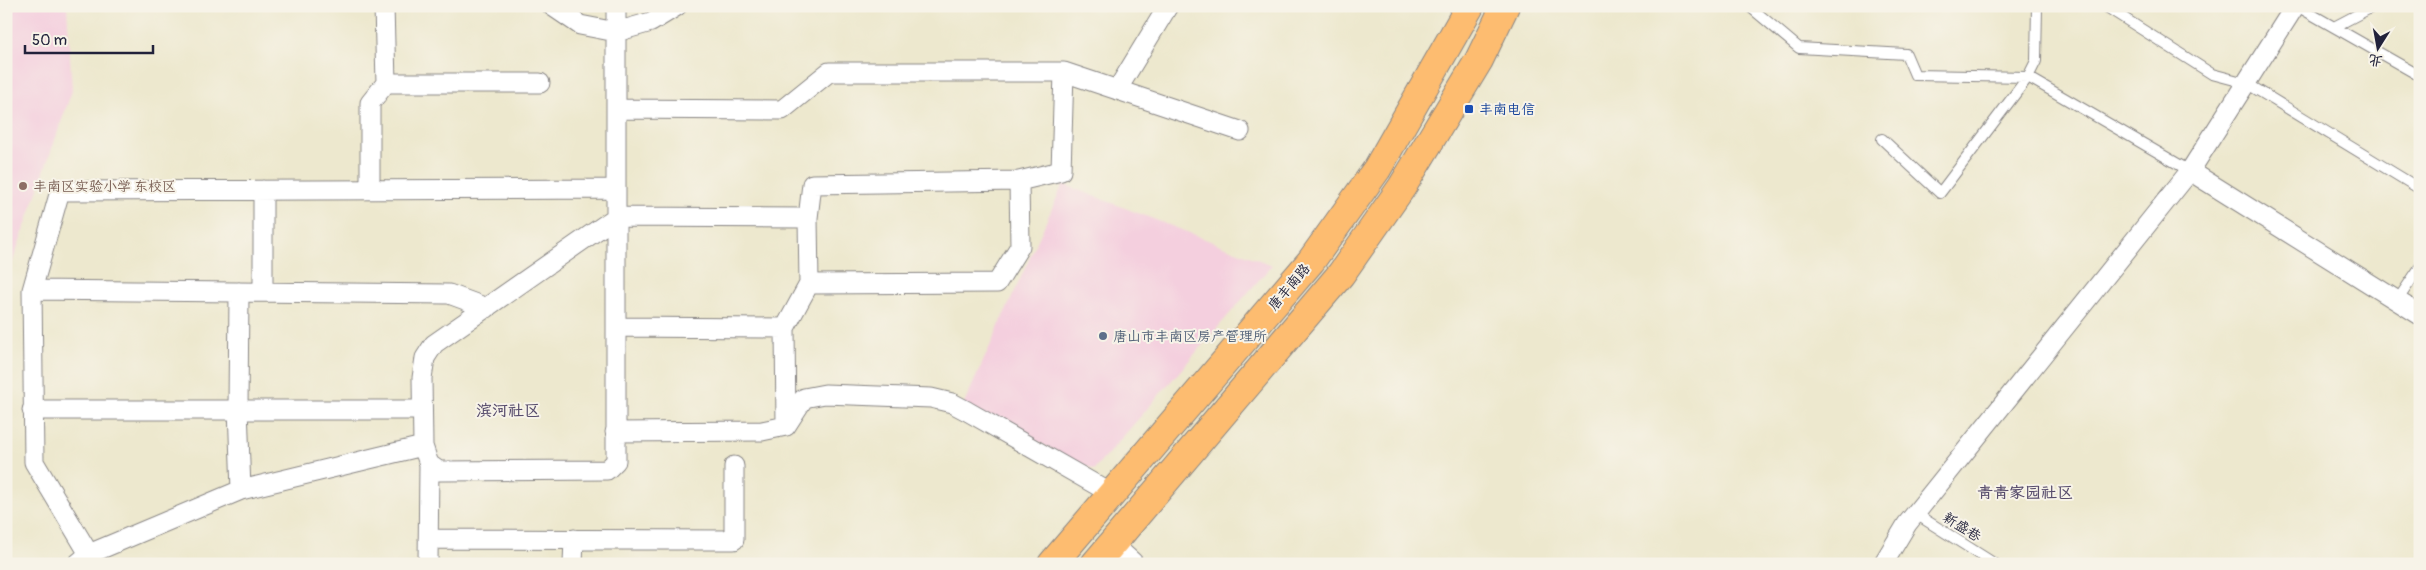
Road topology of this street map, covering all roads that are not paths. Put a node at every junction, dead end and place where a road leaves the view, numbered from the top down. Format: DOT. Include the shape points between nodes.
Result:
graph roads {
  1 [pos="384,6"];
  2 [pos="552,6"];
  3 [pos="616,6"];
  4 [pos="677,6"];
  5 [pos="1168,6"];
  6 [pos="1470,6"];
  7 [pos="1505,6"];
  8 [pos="1749,6"];
  9 [pos="2037,6"];
  10 [pos="2105,6"];
  11 [pos="2296,6"];
  12 [pos="2374,6"];
  13 [pos="2334,27"];
  14 [pos="616,32"];
  15 [pos="1064,72"];
  16 [pos="2420,76"];
  17 [pos="2028,77"];
  18 [pos="386,83"];
  19 [pos="540,83"];
  20 [pos="2246,83"];
  21 [pos="1117,90"];
  22 [pos="616,109"];
  23 [pos="1240,131"];
  24 [pos="1882,139"];
  25 [pos="2190,171"];
  26 [pos="1019,181"];
  27 [pos="616,189"];
  28 [pos="2420,189"];
  29 [pos="263,190"];
  30 [pos="370,190"];
  31 [pos="616,217"];
  32 [pos="808,218"];
  33 [pos="2420,268"];
  34 [pos="809,284"];
  35 [pos="32,290"];
  36 [pos="239,292"];
  37 [pos="263,292"];
  38 [pos="2397,301"];
  39 [pos="486,308"];
  40 [pos="2420,315"];
  41 [pos="616,327"];
  42 [pos="785,328"];
  43 [pos="238,408"];
  44 [pos="32,410"];
  45 [pos="422,410"];
  46 [pos="786,426"];
  47 [pos="616,432"];
  48 [pos="423,446"];
  49 [pos="429,464"];
  50 [pos="734,466"];
  51 [pos="241,490"];
  52 [pos="1112,494"];
  53 [pos="1916,514"];
  54 [pos="428,539"];
  55 [pos="574,539"];
  56 [pos="1103,555"];
  57 [pos="87,561"];
  58 [pos="428,564"];
  59 [pos="573,564"];
  60 [pos="1052,564"];
  61 [pos="1131,564"];
  62 [pos="1883,564"];
  63 [pos="1995,564"];
  1 -- 18 [label="street"];
  2 -- 14 [label="street" via="580,25"];
  3 -- 14 [label="street"];
  4 -- 14 [label="street" via="651,22"];
  5 -- 21 [label="street"];
  6 -- 52 [label="main road, 唐丰南路" via="1377,169 1311,261"];
  7 -- 56 [label="main road" via="1479,60 1407,179 1341,274"];
  8 -- 17 [label="lane" via="1799,48 1906,54 1915,75"];
  9 -- 17 [label="lane" via="2036,62"];
  10 -- 20 [label="lane" via="2212,74"];
  11 -- 13 [label="lane"];
  11 -- 20 [label="street"];
  12 -- 13 [label="lane"];
  13 -- 16 [label="lane"];
  14 -- 22 [label="street"];
  15 -- 21 [label="street"];
  15 -- 22 [label="street" via="829,72 782,110"];
  15 -- 26 [label="street" via="1060,171"];
  17 -- 24 [label="lane" via="1940,193"];
  17 -- 25 [label="lane"];
  18 -- 19 [label="street"];
  18 -- 30 [label="street" via="370,104"];
  20 -- 25 [label="street"];
  20 -- 28 [label="lane"];
  21 -- 23 [label="street"];
  22 -- 27 [label="street"];
  25 -- 38 [label="street"];
  25 -- 53 [label="street"];
  26 -- 32 [label="street" via="812,184"];
  26 -- 34 [label="street" via="1020,246 997,283"];
  27 -- 30 [label="street"];
  27 -- 31 [label="street"];
  29 -- 30 [label="street"];
  29 -- 35 [label="street" via="60,191"];
  29 -- 37 [label="street"];
  31 -- 32 [label="street"];
  31 -- 39 [label="street"];
  31 -- 41 [label="street"];
  32 -- 34 [label="street"];
  33 -- 38 [label="lane"];
  34 -- 42 [label="street"];
  35 -- 36 [label="street"];
  35 -- 44 [label="street"];
  36 -- 37 [label="street"];
  36 -- 43 [label="street"];
  37 -- 39 [label="street" via="449,294"];
  38 -- 40 [label="street"];
  39 -- 45 [label="street" via="434,344 424,358"];
  41 -- 42 [label="street"];
  41 -- 47 [label="street"];
  42 -- 46 [label="street"];
  43 -- 44 [label="street"];
  43 -- 45 [label="street"];
  43 -- 51 [label="street"];
  44 -- 57 [label="street" via="34,462"];
  45 -- 48 [label="street"];
  46 -- 47 [label="street" via="762,431"];
  46 -- 52 [label="street" via="804,398 825,394 931,398 952,403"];
  47 -- 49 [label="street" via="616,461 607,470 439,471"];
  48 -- 49 [label="street"];
  48 -- 51 [label="street"];
  49 -- 54 [label="street"];
  50 -- 55 [label="street" via="734,540"];
  51 -- 57 [label="street"];
  52 -- 60 [label="main road, 唐丰南路"];
  53 -- 62 [label="street"];
  53 -- 63 [label="lane, 新盛巷"];
  54 -- 55 [label="street"];
  54 -- 58 [label="street"];
  55 -- 59 [label="street"];
  56 -- 61 [label="street"];
}
